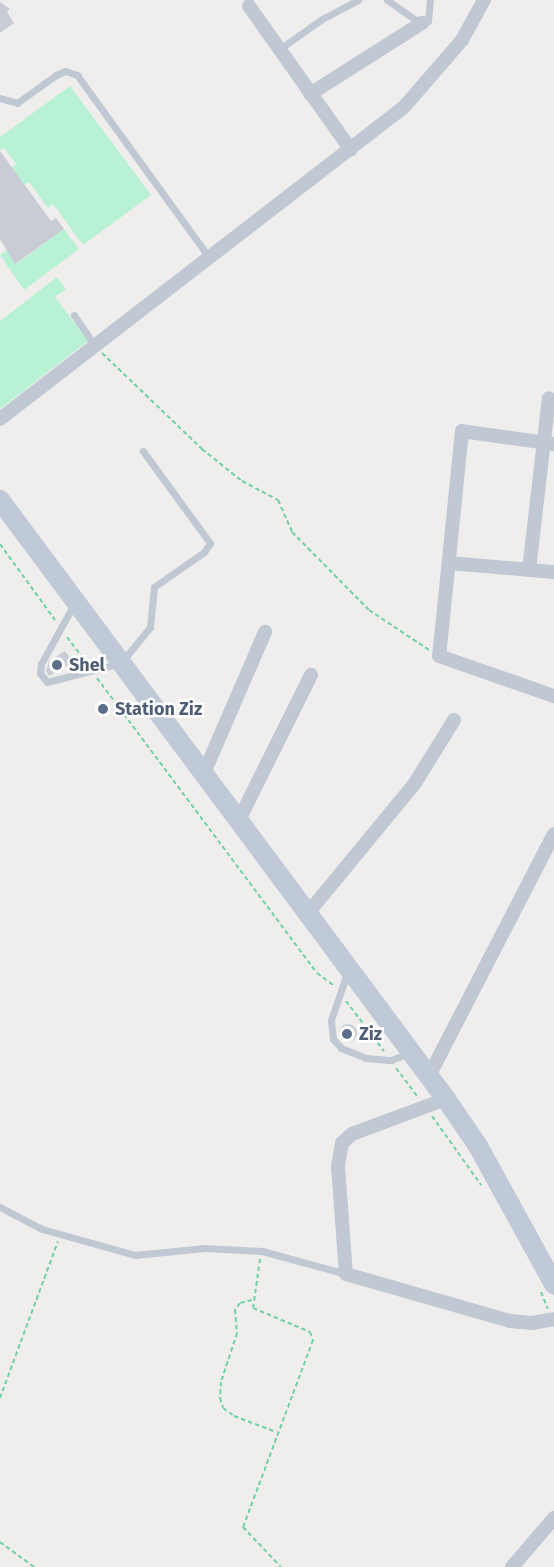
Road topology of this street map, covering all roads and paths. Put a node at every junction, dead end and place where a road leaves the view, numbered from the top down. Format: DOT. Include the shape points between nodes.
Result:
graph roads {
  1 [pos="358,0"];
  2 [pos="387,0"];
  3 [pos="430,0"];
  4 [pos="484,0"];
  5 [pos="251,2"];
  6 [pos="422,23"];
  7 [pos="281,48"];
  8 [pos="310,94"];
  9 [pos="0,98"];
  10 [pos="351,150"];
  11 [pos="208,256"];
  12 [pos="74,315"];
  13 [pos="94,345"];
  14 [pos="549,398"];
  15 [pos="5,416"];
  16 [pos="0,429"];
  17 [pos="549,443"];
  18 [pos="143,451"];
  19 [pos="0,500"];
  20 [pos="0,544"];
  21 [pos="449,563"];
  22 [pos="529,570"];
  23 [pos="554,572"];
  24 [pos="75,602"];
  25 [pos="61,628"];
  26 [pos="265,632"];
  27 [pos="439,656"];
  28 [pos="121,663"];
  29 [pos="94,673"];
  30 [pos="311,675"];
  31 [pos="554,696"];
  32 [pos="454,720"];
  33 [pos="204,773"];
  34 [pos="239,820"];
  35 [pos="554,834"];
  36 [pos="308,913"];
  37 [pos="349,969"];
  38 [pos="340,993"];
  39 [pos="412,1052"];
  40 [pos="391,1060"];
  41 [pos="429,1076"];
  42 [pos="446,1099"];
  43 [pos="426,1108"];
  44 [pos="486,1192"];
  45 [pos="0,1207"];
  46 [pos="60,1236"];
  47 [pos="262,1251"];
  48 [pos="346,1274"];
  49 [pos="549,1275"];
  50 [pos="252,1300"];
  51 [pos="553,1319"];
  52 [pos="0,1398"];
  53 [pos="276,1432"];
  54 [pos="554,1518"];
  55 [pos="0,1542"];
  56 [pos="34,1567"];
  57 [pos="281,1567"];
  58 [pos="512,1567"];
  1 -- 7 [label="lane" via="315,23"];
  2 -- 6 [label="lane"];
  3 -- 6 [label="lane" via="428,21"];
  4 -- 10 [label="street" via="462,39 425,86"];
  5 -- 7 [label="street"];
  6 -- 8 [label="street"];
  7 -- 8 [label="street"];
  8 -- 10 [label="street"];
  9 -- 11 [label="lane" via="17,103 56,75 65,71 77,75"];
  10 -- 11 [label="street"];
  11 -- 13 [label="street"];
  12 -- 13 [label="lane"];
  13 -- 15 [label="street"];
  13 -- 27 [label="path" via="166,419 242,481 278,500 292,532 369,610"];
  14 -- 17 [label="street"];
  15 -- 16 [label="street"];
  17 -- 21 [label="street" via="462,430"];
  17 -- 22 [label="street"];
  18 -- 28 [label="lane" via="210,543 204,552 154,587 150,627"];
  19 -- 24 [label="main road"];
  20 -- 25 [label="path"];
  21 -- 22 [label="street"];
  21 -- 27 [label="street"];
  22 -- 23 [label="street"];
  24 -- 25 [label="lane"];
  24 -- 28 [label="main road"];
  25 -- 29 [label="path"];
  25 -- 29 [label="lane" via="40,664 44,679 52,683"];
  26 -- 33 [label="street"];
  27 -- 31 [label="street"];
  28 -- 29 [label="lane"];
  28 -- 33 [label="main road"];
  29 -- 38 [label="path" via="317,973"];
  30 -- 34 [label="street"];
  32 -- 36 [label="street" via="415,783"];
  33 -- 34 [label="main road"];
  34 -- 36 [label="main road"];
  35 -- 41 [label="street"];
  36 -- 37 [label="main road"];
  37 -- 38 [label="lane"];
  37 -- 39 [label="main road"];
  38 -- 40 [label="path"];
  38 -- 40 [label="lane" via="331,1020 333,1039 356,1055"];
  39 -- 40 [label="lane"];
  39 -- 41 [label="main road"];
  40 -- 43 [label="path"];
  41 -- 42 [label="main road"];
  42 -- 43 [label="street"];
  42 -- 49 [label="main road" via="478,1146"];
  43 -- 44 [label="path"];
  43 -- 48 [label="street" via="352,1134 340,1148"];
  45 -- 46 [label="lane"];
  46 -- 47 [label="lane" via="135,1255 205,1248"];
  46 -- 52 [label="path"];
  47 -- 48 [label="lane"];
  47 -- 50 [label="path"];
  48 -- 51 [label="street" via="510,1321"];
  49 -- 51 [label="path"];
  50 -- 53 [label="path" via="254,1309 300,1327 312,1336 309,1357"];
  50 -- 53 [label="path" via="240,1303 235,1310 237,1333 221,1382 220,1398 223,1407 234,1416"];
  53 -- 57 [label="path" via="243,1527"];
  54 -- 58 [label="street"];
  55 -- 56 [label="path"];
}
